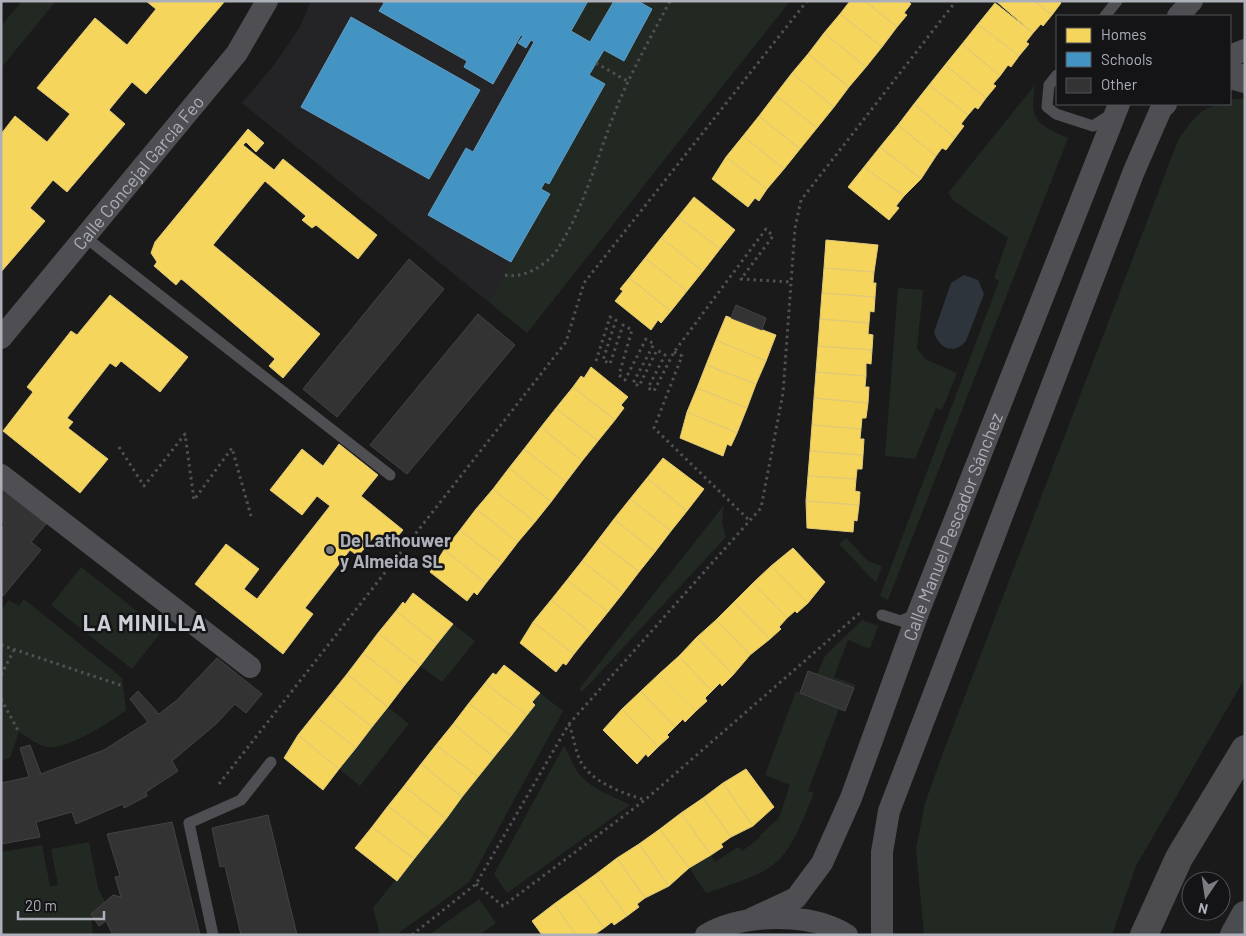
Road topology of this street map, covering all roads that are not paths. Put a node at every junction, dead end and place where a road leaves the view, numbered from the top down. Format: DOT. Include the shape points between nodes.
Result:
graph roads {
  1 [pos="267,1"];
  2 [pos="1117,1"];
  3 [pos="1192,1"];
  4 [pos="1105,15"];
  5 [pos="1179,15"];
  6 [pos="1245,50"];
  7 [pos="1231,56"];
  8 [pos="1056,76"];
  9 [pos="1231,76"];
  10 [pos="1245,79"];
  11 [pos="1165,105"];
  12 [pos="1117,108"];
  13 [pos="85,237"];
  14 [pos="1,338"];
  15 [pos="390,475"];
  16 [pos="1,476"];
  17 [pos="918,614"];
  18 [pos="882,615"];
  19 [pos="250,667"];
  20 [pos="1245,749"];
  21 [pos="270,762"];
  22 [pos="1245,915"];
  23 [pos="753,918"];
  24 [pos="213,935"];
  25 [pos="706,935"];
  26 [pos="847,935"];
  27 [pos="882,935"];
  28 [pos="1144,935"];
  29 [pos="1234,935"];
  1 -- 13 [label="street, Calle Concejal García Feo" via="237,53"];
  2 -- 4 [label="lane"];
  3 -- 5 [label="street"];
  6 -- 7 [label="street"];
  8 -- 12 [label="lane" via="1049,85 1047,107 1056,114 1093,126"];
  9 -- 10 [label="street"];
  11 -- 27 [label="street" via="1134,171 889,811 882,852"];
  12 -- 17 [label="street, Calle Manuel Pescador Sánchez"];
  13 -- 14 [label="street, Calle Concejal García Feo"];
  13 -- 15 [label="lane"];
  16 -- 19 [label="street"];
  17 -- 18 [label="lane" via="901,621"];
  17 -- 23 [label="street, Calle Manuel Pescador Sánchez" via="851,798 822,863 796,898"];
  20 -- 28 [label="highway" via="1179,858"];
  21 -- 24 [label="lane" via="241,800 189,823"];
  22 -- 29 [label="highway"];
  23 -- 25 [label="street" via="715,929"];
  23 -- 26 [label="street" via="800,919"];
}
